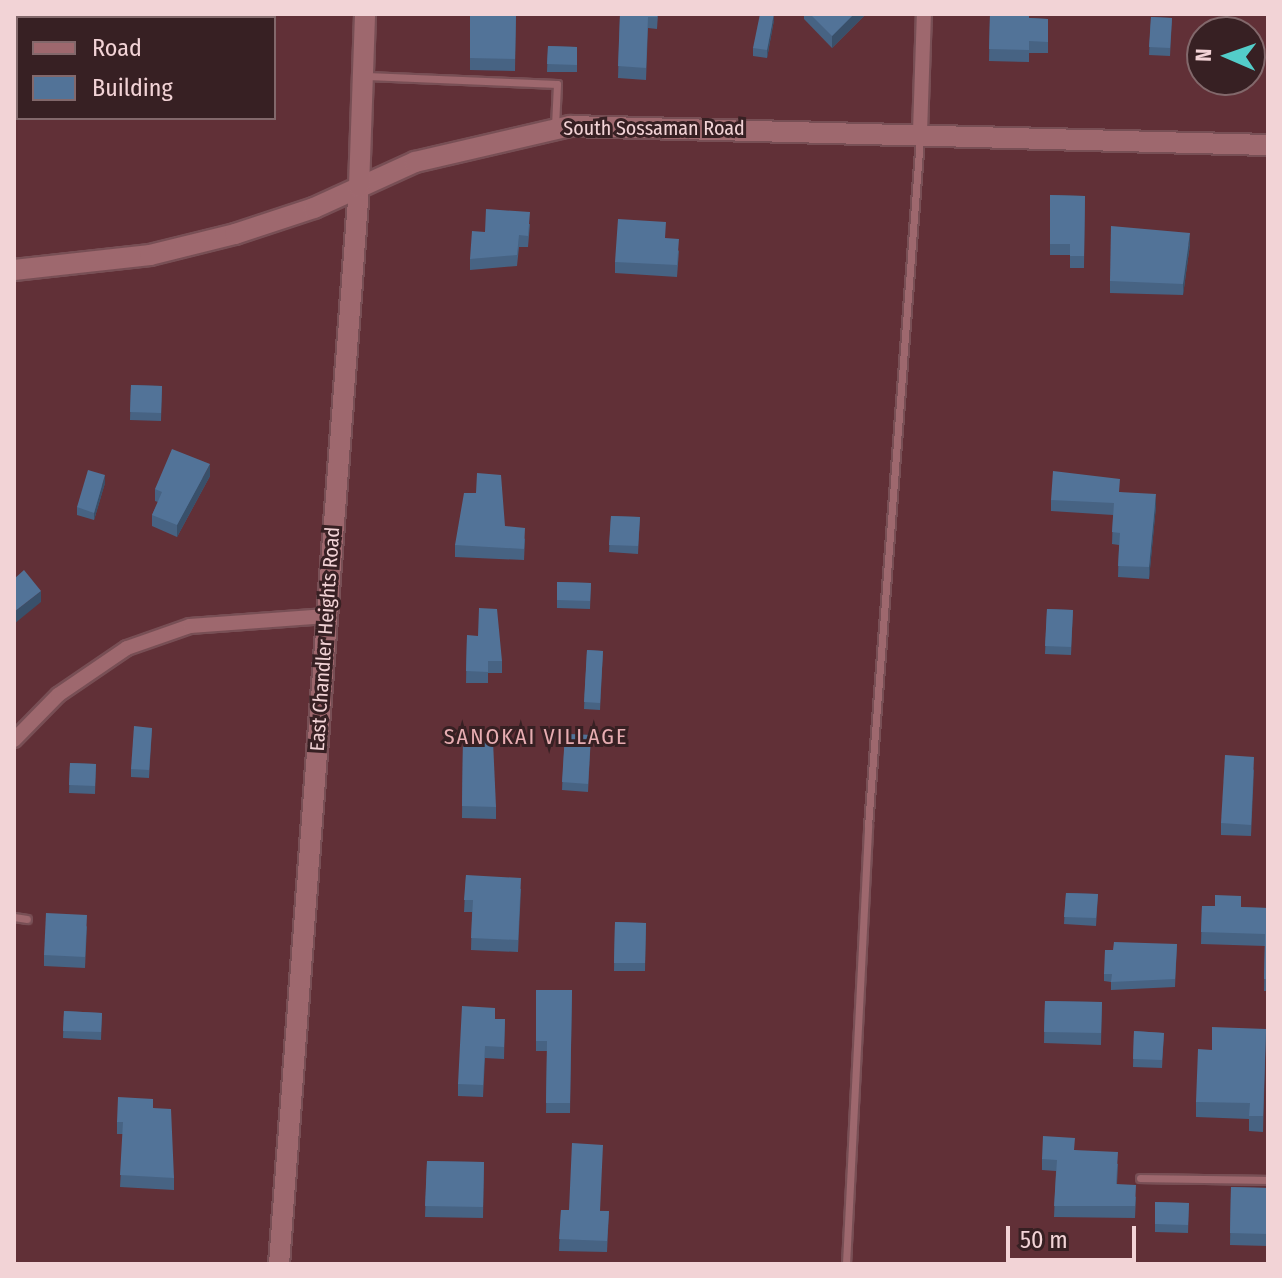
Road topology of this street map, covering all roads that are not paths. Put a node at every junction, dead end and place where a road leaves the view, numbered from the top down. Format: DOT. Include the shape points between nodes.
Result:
graph roads {
  1 [pos="365,14"];
  2 [pos="924,14"];
  3 [pos="363,76"];
  4 [pos="555,128"];
  5 [pos="920,132"];
  6 [pos="1268,145"];
  7 [pos="359,187"];
  8 [pos="14,270"];
  9 [pos="327,616"];
  10 [pos="14,740"];
  11 [pos="14,917"];
  12 [pos="27,919"];
  13 [pos="1140,1178"];
  14 [pos="1268,1180"];
  15 [pos="279,1264"];
  16 [pos="846,1264"];
  1 -- 3 [label="main road, East Chandler Heights Road"];
  2 -- 5 [label="street"];
  3 -- 4 [label="lane" via="557,84"];
  3 -- 7 [label="main road, East Chandler Heights Road"];
  4 -- 5 [label="main road, South Sossaman Road"];
  4 -- 7 [label="main road, South Sossaman Road" via="415,162"];
  5 -- 6 [label="main road, South Sossaman Road"];
  5 -- 16 [label="lane" via="868,826"];
  7 -- 8 [label="main road, South Sossaman Road" via="235,234 150,255"];
  7 -- 9 [label="main road, East Chandler Heights Road"];
  9 -- 10 [label="street" via="190,626 127,648 58,695"];
  9 -- 15 [label="main road, East Chandler Heights Road"];
  11 -- 12 [label="lane"];
  13 -- 14 [label="lane"];
}
